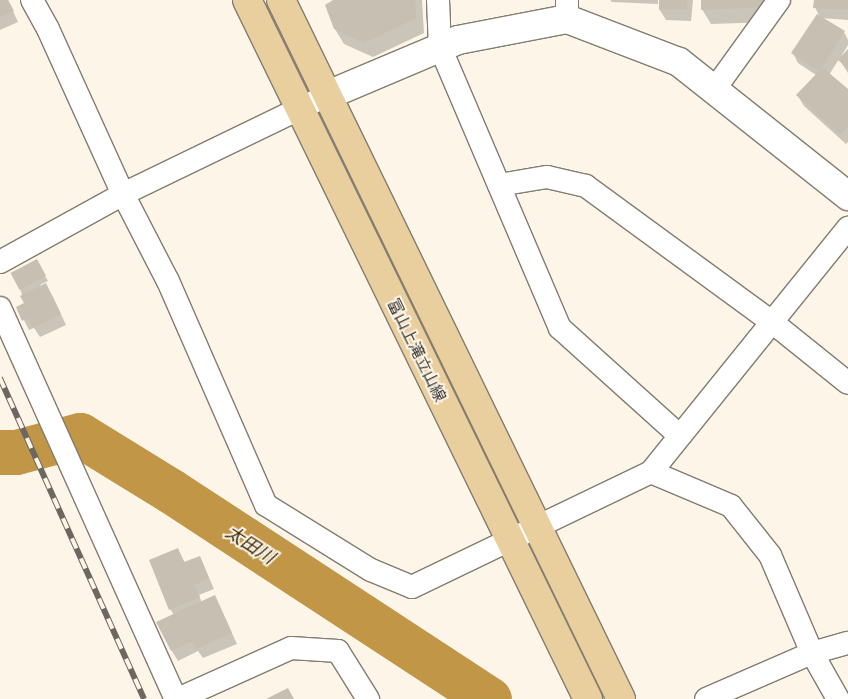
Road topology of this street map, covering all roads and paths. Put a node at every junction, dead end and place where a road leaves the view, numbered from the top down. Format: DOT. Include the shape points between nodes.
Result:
graph roads {
  1 [pos="32,0"];
  2 [pos="247,0"];
  3 [pos="281,0"];
  4 [pos="438,0"];
  5 [pos="779,0"];
  6 [pos="567,10"];
  7 [pos="440,48"];
  8 [pos="714,90"];
  9 [pos="328,95"];
  10 [pos="300,108"];
  11 [pos="499,185"];
  12 [pos="123,194"];
  13 [pos="848,196"];
  14 [pos="848,228"];
  15 [pos="0,262"];
  16 [pos="0,308"];
  17 [pos="772,322"];
  18 [pos="848,383"];
  19 [pos="680,436"];
  20 [pos="651,472"];
  21 [pos="538,527"];
  22 [pos="510,540"];
  23 [pos="848,642"];
  24 [pos="812,653"];
  25 [pos="177,699"];
  26 [pos="368,699"];
  27 [pos="588,699"];
  28 [pos="621,699"];
  29 [pos="706,699"];
  30 [pos="838,699"];
  1 -- 12 [label="street"];
  2 -- 10 [label="main road, 富山上滝立山線"];
  3 -- 9 [label="main road, 富山上滝立山線"];
  4 -- 7 [label="street"];
  5 -- 8 [label="street"];
  6 -- 7 [label="street" via="458,40"];
  6 -- 8 [label="street" via="679,62"];
  7 -- 9 [label="street"];
  7 -- 11 [label="street"];
  8 -- 13 [label="street"];
  9 -- 10 [label="street"];
  9 -- 21 [label="main road, 富山上滝立山線"];
  10 -- 12 [label="street"];
  10 -- 22 [label="main road, 富山上滝立山線"];
  11 -- 17 [label="street" via="547,177 586,186"];
  11 -- 19 [label="street" via="560,328"];
  12 -- 15 [label="street"];
  12 -- 22 [label="street" via="168,281 266,505 371,570 412,587"];
  14 -- 17 [label="street"];
  16 -- 25 [label="street"];
  17 -- 18 [label="street"];
  17 -- 19 [label="street"];
  19 -- 20 [label="street"];
  20 -- 21 [label="street"];
  20 -- 24 [label="street" via="731,506 770,555"];
  21 -- 22 [label="street"];
  21 -- 28 [label="main road, 富山上滝立山線"];
  22 -- 27 [label="main road, 富山上滝立山線"];
  23 -- 24 [label="street"];
  24 -- 29 [label="street"];
  24 -- 30 [label="street"];
  25 -- 26 [label="street" via="291,648 338,651"];
}
